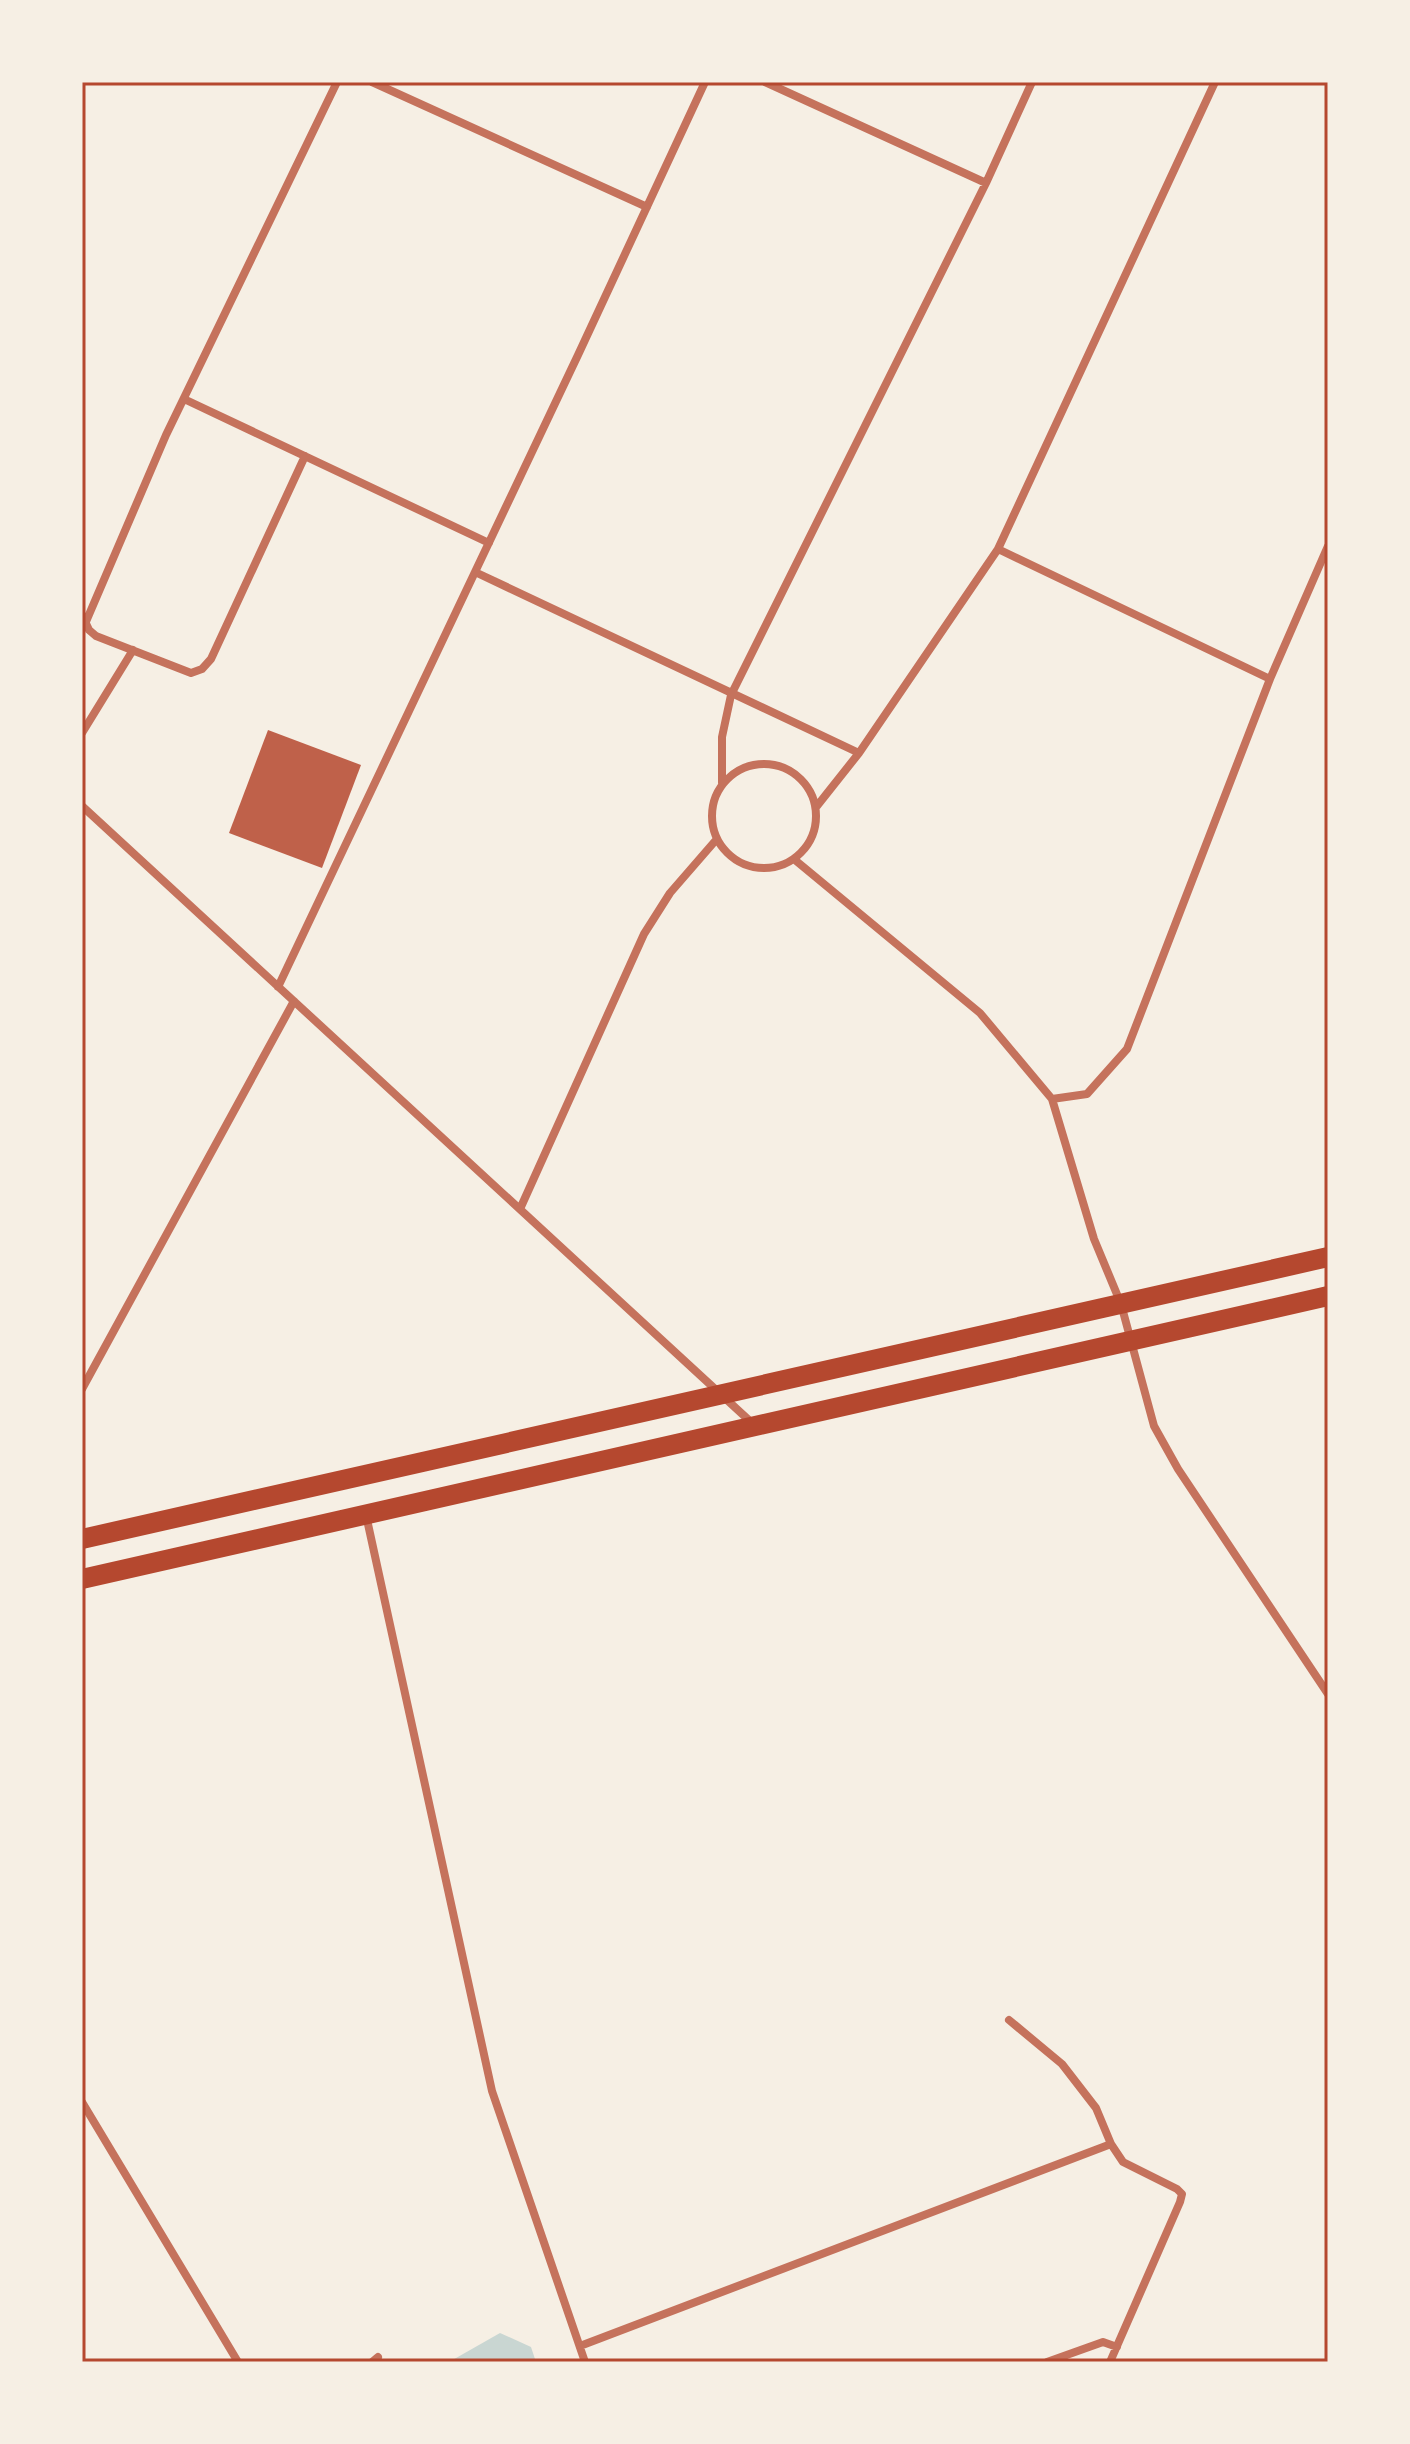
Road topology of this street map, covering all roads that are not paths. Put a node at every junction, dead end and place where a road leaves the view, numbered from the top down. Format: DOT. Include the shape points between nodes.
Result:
graph roads {
  1 [pos="337,82"];
  2 [pos="372,82"];
  3 [pos="705,82"];
  4 [pos="765,82"];
  5 [pos="1032,82"];
  6 [pos="1215,82"];
  7 [pos="986,183"];
  8 [pos="647,207"];
  9 [pos="184,399"];
  10 [pos="305,456"];
  11 [pos="489,543"];
  12 [pos="1328,546"];
  13 [pos="998,549"];
  14 [pos="475,572"];
  15 [pos="84,620"];
  16 [pos="133,650"];
  17 [pos="1270,679"];
  18 [pos="731,695"];
  19 [pos="82,733"];
  20 [pos="859,753"];
  21 [pos="722,783"];
  22 [pos="82,806"];
  23 [pos="817,806"];
  24 [pos="716,840"];
  25 [pos="795,860"];
  26 [pos="278,987"];
  27 [pos="294,1001"];
  28 [pos="1052,1099"];
  29 [pos="520,1209"];
  30 [pos="1328,1257"];
  31 [pos="1328,1296"];
  32 [pos="1121,1304"];
  33 [pos="1131,1341"];
  34 [pos="82,1389"];
  35 [pos="721,1394"];
  36 [pos="755,1426"];
  37 [pos="366,1514"];
  38 [pos="82,1539"];
  39 [pos="82,1579"];
  40 [pos="1328,1694"];
  41 [pos="1009,2020"];
  42 [pos="82,2102"];
  43 [pos="1111,2144"];
  44 [pos="580,2346"];
  45 [pos="1117,2347"];
  46 [pos="238,2362"];
  47 [pos="585,2362"];
  48 [pos="1047,2362"];
  49 [pos="1110,2362"];
  1 -- 9 [label="street"];
  2 -- 8 [label="street"];
  3 -- 8 [label="street"];
  4 -- 7 [label="street"];
  5 -- 7 [label="street"];
  6 -- 13 [label="street"];
  7 -- 18 [label="street"];
  8 -- 11 [label="street"];
  9 -- 10 [label="street"];
  9 -- 15 [label="street"];
  10 -- 11 [label="street"];
  10 -- 16 [label="street" via="211,659 191,673"];
  11 -- 14 [label="street"];
  12 -- 17 [label="street"];
  13 -- 17 [label="street"];
  13 -- 20 [label="street"];
  14 -- 18 [label="street"];
  14 -- 26 [label="street"];
  15 -- 16 [label="street" via="96,636"];
  16 -- 19 [label="street"];
  17 -- 28 [label="street" via="1127,1049 1087,1094"];
  18 -- 20 [label="street"];
  18 -- 21 [label="street" via="722,737"];
  20 -- 23 [label="street"];
  21 -- 23 [label="street" via="747,766 777,764 803,780"];
  21 -- 24 [label="street" via="710,811"];
  22 -- 26 [label="street"];
  23 -- 25 [label="street" via="814,836"];
  24 -- 25 [label="street" via="737,862 766,870"];
  24 -- 29 [label="street" via="670,893 644,934"];
  25 -- 28 [label="street" via="980,1013"];
  26 -- 27 [label="street"];
  27 -- 29 [label="street"];
  27 -- 34 [label="street"];
  28 -- 32 [label="street" via="1094,1239"];
  29 -- 35 [label="street"];
  30 -- 32 [label="main road"];
  31 -- 33 [label="main road"];
  32 -- 33 [label="street"];
  32 -- 35 [label="main road"];
  33 -- 36 [label="main road"];
  33 -- 40 [label="street" via="1154,1426"];
  35 -- 36 [label="street"];
  35 -- 38 [label="main road"];
  36 -- 37 [label="main road"];
  37 -- 39 [label="main road"];
  37 -- 44 [label="street" via="492,2091"];
  41 -- 43 [label="street" via="1062,2064 1096,2108"];
  42 -- 46 [label="street"];
  43 -- 44 [label="street"];
  43 -- 45 [label="street" via="1123,2162 1182,2194"];
  44 -- 47 [label="street"];
  45 -- 48 [label="street" via="1103,2342"];
  45 -- 49 [label="street"];
}
